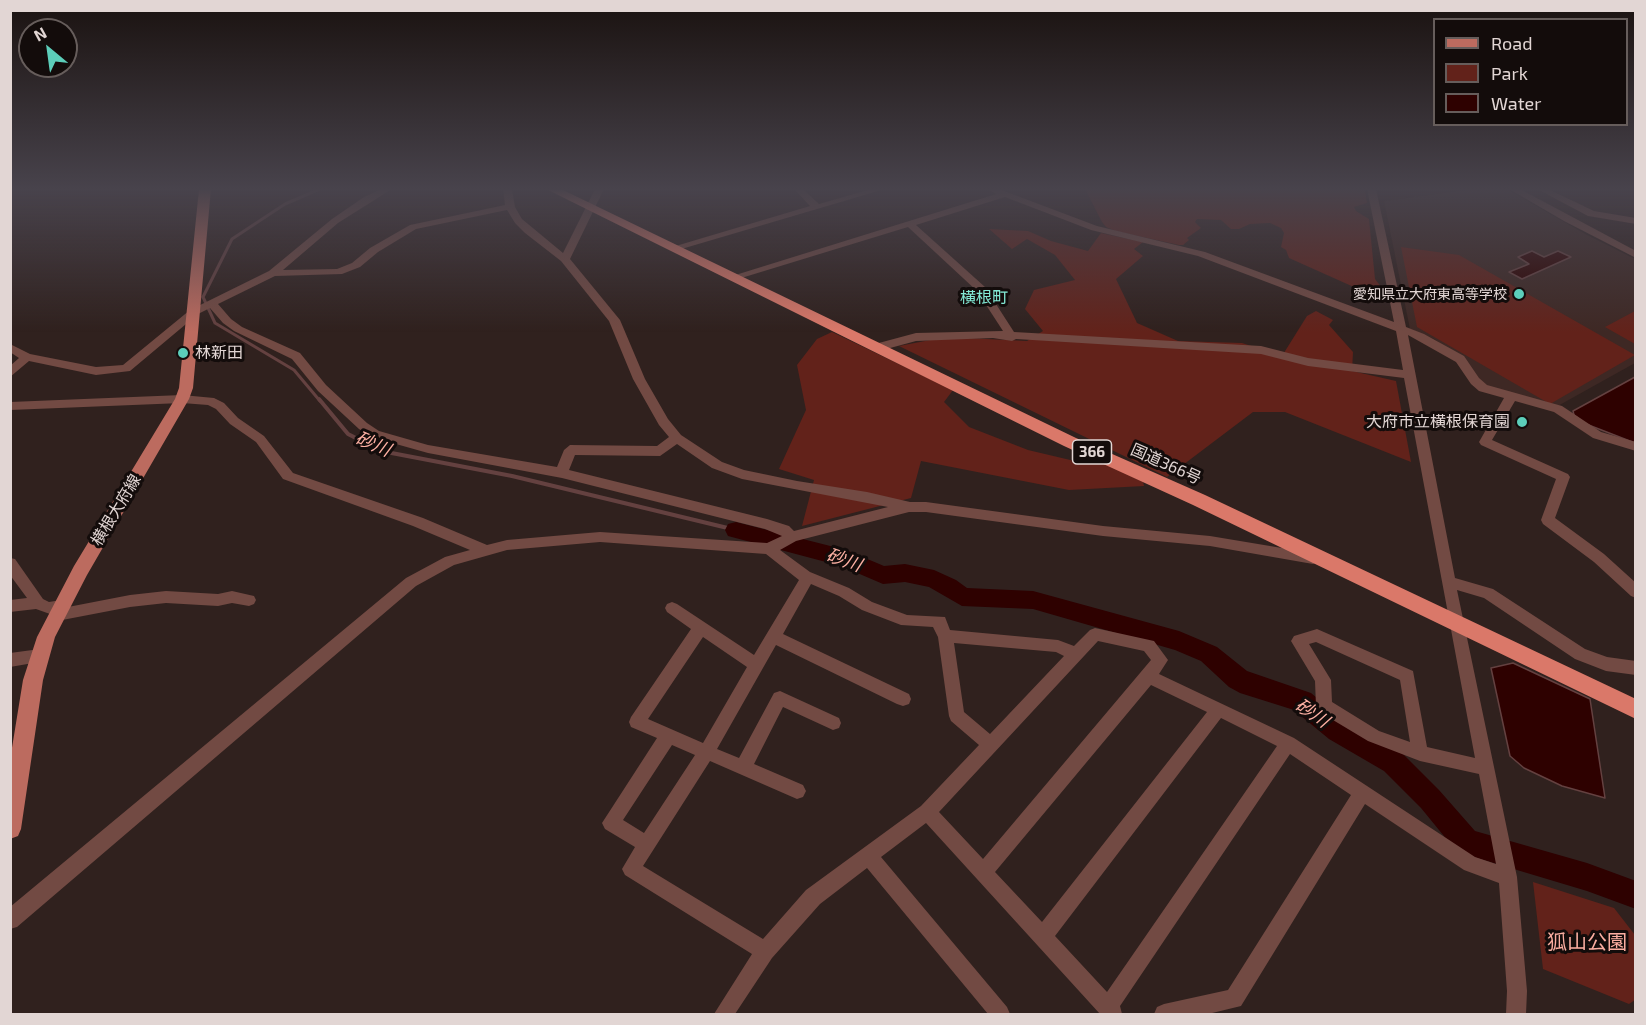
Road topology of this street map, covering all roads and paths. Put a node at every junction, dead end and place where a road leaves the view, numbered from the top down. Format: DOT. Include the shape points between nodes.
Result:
graph roads {
  1 [pos="201,237"];
  2 [pos="315,237"];
  3 [pos="396,237"];
  4 [pos="536,237"];
  5 [pos="576,237"];
  6 [pos="651,237"];
  7 [pos="713,237"];
  8 [pos="867,237"];
  9 [pos="924,237"];
  10 [pos="1130,237"];
  11 [pos="1382,237"];
  12 [pos="1601,237"];
  13 [pos="674,248"];
  14 [pos="1635,255"];
  15 [pos="565,259"];
  16 [pos="273,273"];
  17 [pos="734,277"];
  18 [pos="212,304"];
  19 [pos="194,312"];
  20 [pos="1401,330"];
  21 [pos="1012,337"];
  22 [pos="10,347"];
  23 [pos="879,347"];
  24 [pos="27,357"];
  25 [pos="10,373"];
  26 [pos="1410,375"];
  27 [pos="1511,397"];
  28 [pos="182,399"];
  29 [pos="10,406"];
  30 [pos="676,438"];
  31 [pos="1635,447"];
  32 [pos="562,473"];
  33 [pos="910,507"];
  34 [pos="789,538"];
  35 [pos="769,549"];
  36 [pos="485,550"];
  37 [pos="1320,560"];
  38 [pos="10,563"];
  39 [pos="807,578"];
  40 [pos="1449,582"];
  41 [pos="1635,592"];
  42 [pos="249,600"];
  43 [pos="38,603"];
  44 [pos="10,606"];
  45 [pos="672,608"];
  46 [pos="59,611"];
  47 [pos="1456,623"];
  48 [pos="701,627"];
  49 [pos="945,636"];
  50 [pos="774,637"];
  51 [pos="1075,654"];
  52 [pos="40,656"];
  53 [pos="10,660"];
  54 [pos="757,665"];
  55 [pos="1635,668"];
  56 [pos="1149,676"];
  57 [pos="903,699"];
  58 [pos="1219,708"];
  59 [pos="1635,710"];
  60 [pos="833,723"];
  61 [pos="668,736"];
  62 [pos="1288,743"];
  63 [pos="990,744"];
  64 [pos="706,753"];
  65 [pos="1420,753"];
  66 [pos="743,768"];
  67 [pos="1486,768"];
  68 [pos="797,790"];
  69 [pos="1362,793"];
  70 [pos="927,812"];
  71 [pos="10,829"];
  72 [pos="647,844"];
  73 [pos="868,855"];
  74 [pos="1507,872"];
  75 [pos="983,873"];
  76 [pos="10,920"];
  77 [pos="1043,936"];
  78 [pos="765,951"];
  79 [pos="1111,1011"];
  80 [pos="724,1014"];
  81 [pos="1000,1014"];
  82 [pos="1164,1014"];
  83 [pos="1516,1014"];
  1 -- 19 [label="main road, 横根大府線"];
  2 -- 16 [label="street"];
  3 -- 16 [label="street" via="356,266 338,272"];
  4 -- 15 [label="street"];
  5 -- 15 [label="street"];
  6 -- 13 [label="highway, 国道366号 / 366"];
  7 -- 13 [label="street"];
  8 -- 17 [label="street"];
  9 -- 21 [label="street" via="981,290"];
  10 -- 20 [label="street" via="1201,254"];
  11 -- 20 [label="street"];
  12 -- 14 [label="street"];
  13 -- 17 [label="highway, 国道366号 / 366"];
  15 -- 30 [label="street" via="614,320 654,410"];
  16 -- 18 [label="street"];
  17 -- 23 [label="highway, 国道366号 / 366"];
  18 -- 19 [label="street"];
  18 -- 32 [label="street" via="238,329 296,356 322,388 375,434 428,449"];
  19 -- 24 [label="street" via="126,368 96,370"];
  19 -- 28 [label="main road, 横根大府線"];
  20 -- 26 [label="street"];
  20 -- 27 [label="street" via="1431,341 1458,358 1478,385"];
  21 -- 23 [label="street" via="916,337"];
  21 -- 26 [label="street" via="1261,350 1308,362"];
  22 -- 24 [label="street"];
  23 -- 37 [label="highway, 国道366号 / 366"];
  24 -- 25 [label="street"];
  26 -- 40 [label="street"];
  27 -- 31 [label="street" via="1558,409 1597,435"];
  27 -- 41 [label="street" via="1485,442 1563,477 1548,520 1599,558"];
  28 -- 29 [label="street"];
  28 -- 36 [label="street" via="210,401 220,406 260,439 288,476"];
  28 -- 46 [label="main road, 横根大府線"];
  30 -- 32 [label="street" via="660,451 570,450"];
  30 -- 33 [label="street" via="717,465 742,474"];
  32 -- 34 [label="street" via="767,524 784,530"];
  33 -- 34 [label="street"];
  33 -- 37 [label="street" via="1210,541"];
  34 -- 35 [label="street"];
  35 -- 36 [label="street" via="600,537"];
  35 -- 39 [label="street"];
  36 -- 76 [label="street" via="450,561 411,582"];
  37 -- 47 [label="highway, 国道366号 / 366"];
  38 -- 43 [label="street"];
  39 -- 49 [label="street" via="906,621 940,621"];
  39 -- 50 [label="street"];
  40 -- 47 [label="street"];
  40 -- 55 [label="street" via="1488,593 1580,654 1606,664"];
  42 -- 46 [label="street" via="166,597"];
  43 -- 44 [label="street"];
  43 -- 46 [label="street"];
  45 -- 48 [label="street"];
  46 -- 52 [label="main road, 横根大府線"];
  47 -- 59 [label="highway, 国道366号 / 366"];
  47 -- 67 [label="street"];
  48 -- 54 [label="street"];
  48 -- 61 [label="street" via="637,722"];
  49 -- 51 [label="street" via="1058,646"];
  49 -- 63 [label="street" via="957,716"];
  50 -- 54 [label="street"];
  50 -- 57 [label="street"];
  51 -- 56 [label="street" via="1095,634 1149,646 1160,660"];
  51 -- 63 [label="street"];
  52 -- 53 [label="street"];
  52 -- 71 [label="main road, 横根大府線"];
  54 -- 64 [label="street"];
  56 -- 58 [label="street"];
  56 -- 75 [label="street"];
  58 -- 62 [label="street"];
  58 -- 77 [label="street"];
  60 -- 66 [label="street" via="780,698"];
  61 -- 64 [label="street"];
  61 -- 72 [label="street" via="611,823"];
  62 -- 69 [label="street"];
  62 -- 79 [label="street"];
  63 -- 70 [label="street"];
  64 -- 66 [label="street"];
  64 -- 72 [label="street"];
  65 -- 65 [label="street" via="1374,736 1324,706 1323,680 1299,641 1317,635 1407,676"];
  65 -- 67 [label="street"];
  66 -- 68 [label="street"];
  67 -- 74 [label="street"];
  69 -- 74 [label="street" via="1470,864"];
  69 -- 82 [label="street" via="1234,999"];
  70 -- 73 [label="street"];
  70 -- 75 [label="street"];
  72 -- 78 [label="street" via="631,869"];
  73 -- 78 [label="street" via="813,897"];
  73 -- 81 [label="street"];
  74 -- 83 [label="street"];
  75 -- 77 [label="street"];
  77 -- 79 [label="street"];
  78 -- 80 [label="street"];
}
